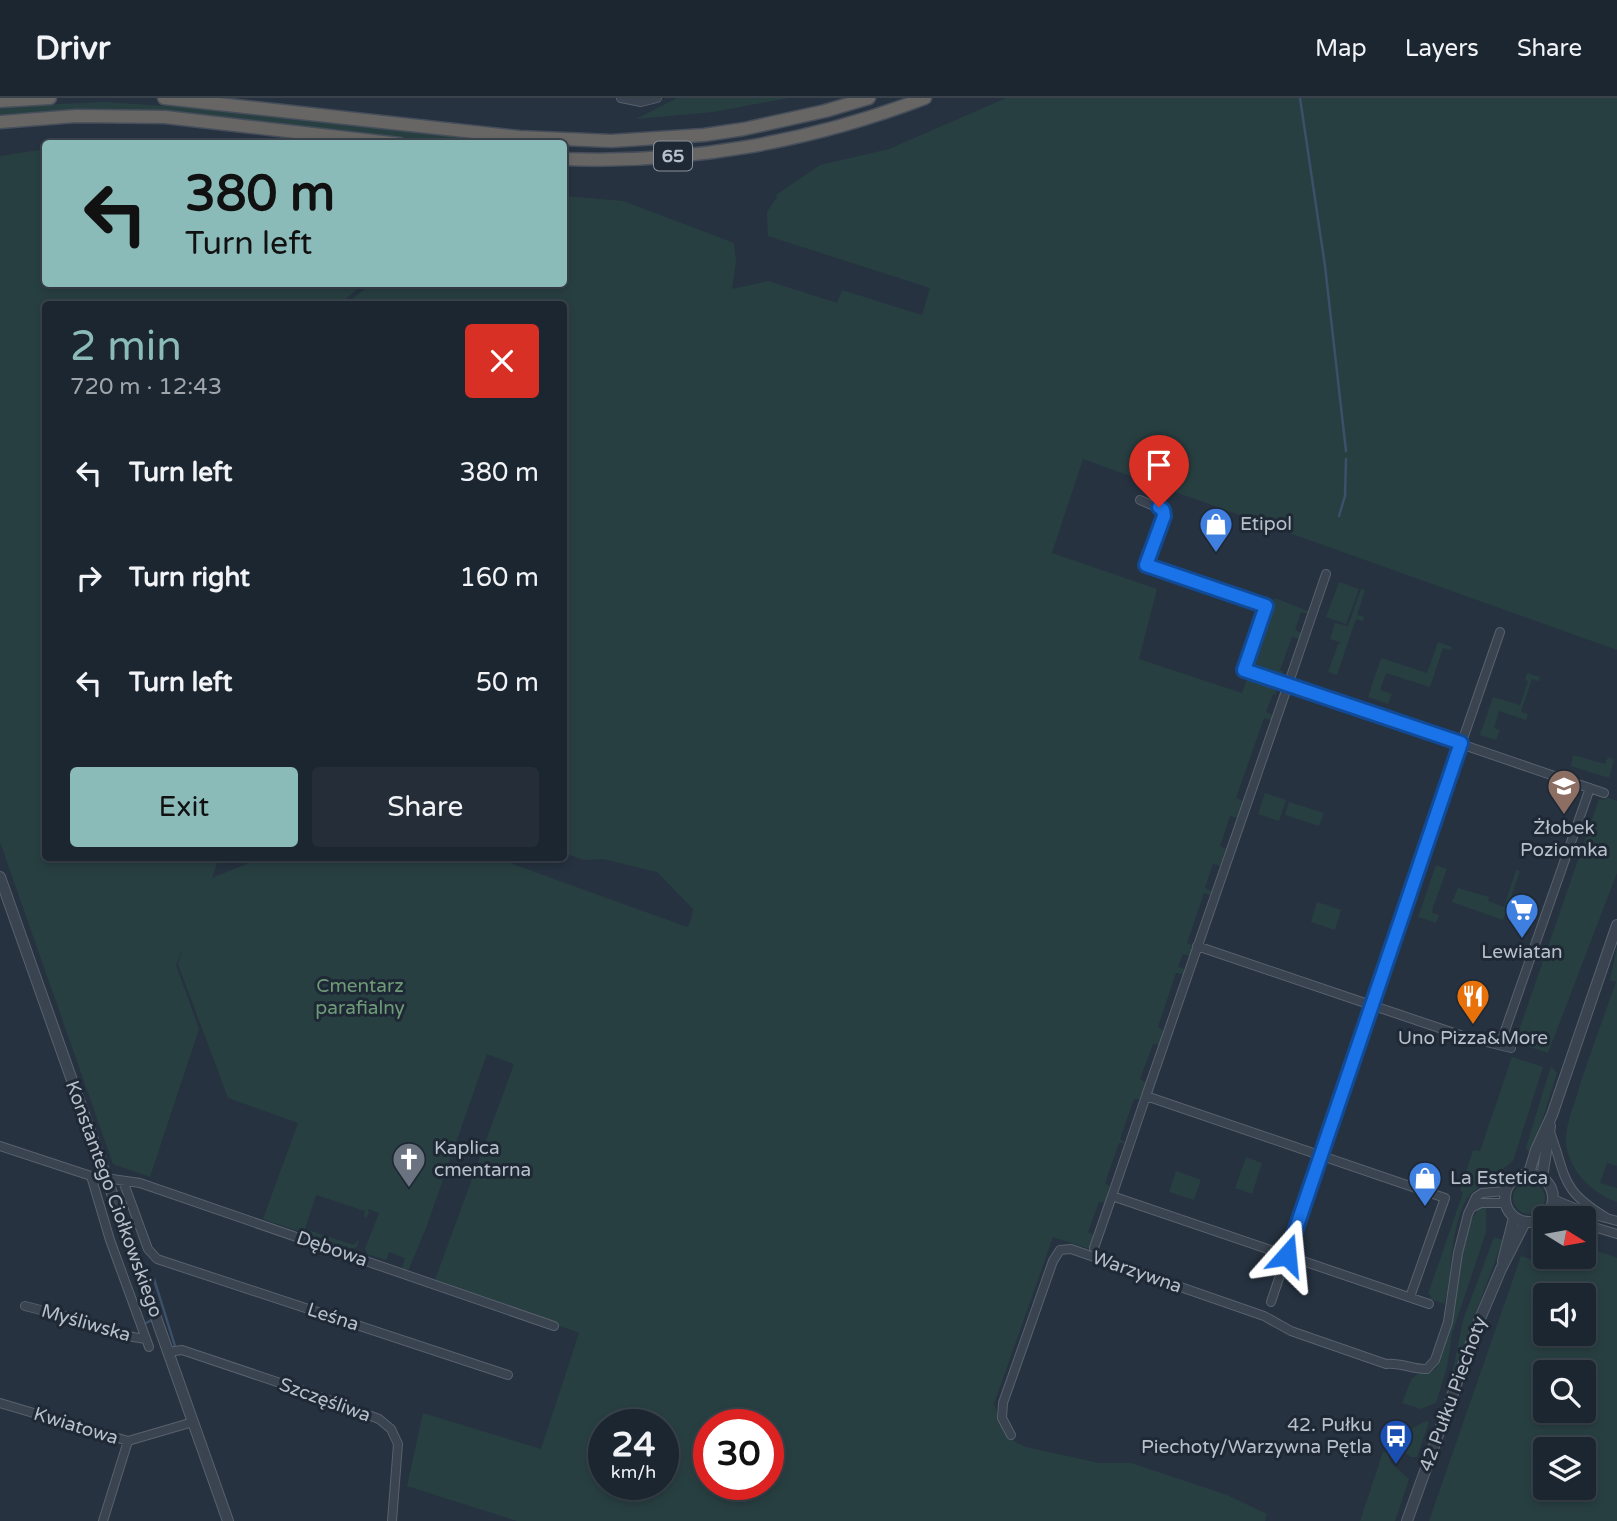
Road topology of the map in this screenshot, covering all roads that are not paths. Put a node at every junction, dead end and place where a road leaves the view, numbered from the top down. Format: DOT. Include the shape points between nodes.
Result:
graph roads {
  1 [pos="50,98"];
  2 [pos="164,98"];
  3 [pos="621,98"];
  4 [pos="657,98"];
  5 [pos="869,98"];
  6 [pos="925,98"];
  7 [pos="0,101"];
  8 [pos="0,122"];
  9 [pos="365,140"];
  10 [pos="611,141"];
  11 [pos="567,159"];
  12 [pos="592,160"];
  13 [pos="1140,500"];
  14 [pos="1326,574"];
  15 [pos="1500,632"];
  16 [pos="1287,685"];
  17 [pos="1461,743"];
  18 [pos="1590,788"];
  19 [pos="1604,793"];
  20 [pos="0,877"];
  21 [pos="1617,925"];
  22 [pos="1197,946"];
  23 [pos="1371,1005"];
  24 [pos="1500,1045"];
  25 [pos="1511,1048"];
  26 [pos="1146,1096"];
  27 [pos="1552,1115"];
  28 [pos="1550,1132"];
  29 [pos="0,1146"];
  30 [pos="1320,1155"];
  31 [pos="1529,1173"];
  32 [pos="91,1176"];
  33 [pos="1542,1177"];
  34 [pos="108,1180"];
  35 [pos="123,1181"];
  36 [pos="1505,1191"];
  37 [pos="1112,1196"];
  38 [pos="1553,1199"];
  39 [pos="1504,1203"];
  40 [pos="1550,1206"];
  41 [pos="1471,1208"];
  42 [pos="1514,1218"];
  43 [pos="1607,1218"];
  44 [pos="1617,1221"];
  45 [pos="1525,1222"];
  46 [pos="1533,1222"];
  47 [pos="1596,1228"];
  48 [pos="1617,1234"];
  49 [pos="1094,1248"];
  50 [pos="1287,1255"];
  51 [pos="1501,1269"];
  52 [pos="1410,1297"];
  53 [pos="1271,1302"];
  54 [pos="1429,1304"];
  55 [pos="25,1306"];
  56 [pos="554,1326"];
  57 [pos="168,1352"];
  58 [pos="508,1375"];
  59 [pos="0,1403"];
  60 [pos="193,1422"];
  61 [pos="1011,1435"];
  62 [pos="128,1441"];
  63 [pos="103,1521"];
  64 [pos="228,1521"];
  65 [pos="392,1521"];
  66 [pos="1407,1521"];
  1 -- 7 [label="highway"];
  2 -- 10 [label="highway, 65" via="519,137"];
  3 -- 4 [label="street" via="641,102"];
  5 -- 10 [label="highway, 65" via="744,129"];
  6 -- 12 [label="highway, 65" via="835,128 753,146"];
  8 -- 9 [label="highway" via="76,116 165,117"];
  10 -- 12 [label="highway" via="588,149 587,159"];
  11 -- 12 [label="highway, 65"];
  13 -- 16 [label="street" via="1159,507 1164,516 1146,565 1266,606 1244,670"];
  14 -- 16 [label="street"];
  15 -- 17 [label="street"];
  16 -- 17 [label="street"];
  16 -- 22 [label="street"];
  17 -- 18 [label="street"];
  17 -- 23 [label="street"];
  18 -- 19 [label="street"];
  18 -- 24 [label="street"];
  20 -- 34 [label="street, Konstantego Ciołkowskiego"];
  21 -- 27 [label="street"];
  22 -- 23 [label="street"];
  22 -- 26 [label="street"];
  23 -- 24 [label="street"];
  23 -- 30 [label="street"];
  24 -- 25 [label="street"];
  26 -- 30 [label="street"];
  26 -- 37 [label="street"];
  27 -- 28 [label="street"];
  27 -- 31 [label="street"];
  28 -- 33 [label="street"];
  28 -- 43 [label="street" via="1568,1185"];
  29 -- 32 [label="street, Dębowa"];
  30 -- 50 [label="street"];
  30 -- 52 [label="street" via="1445,1198"];
  31 -- 33 [label="street"];
  31 -- 36 [label="street" via="1515,1178"];
  32 -- 34 [label="street, Dębowa"];
  32 -- 55 [label="street, Myśliwska" via="148,1343"];
  33 -- 38 [label="street"];
  34 -- 35 [label="street, Dębowa"];
  34 -- 57 [label="street, Konstantego Ciołkowskiego"];
  35 -- 56 [label="street, Dębowa"];
  35 -- 58 [label="street, Leśna" via="148,1249 157,1259"];
  36 -- 39 [label="street"];
  36 -- 41 [label="street" via="1482,1193"];
  37 -- 49 [label="street"];
  37 -- 50 [label="street"];
  38 -- 40 [label="street"];
  38 -- 43 [label="street"];
  39 -- 41 [label="street" via="1481,1202"];
  39 -- 42 [label="street"];
  41 -- 61 [label="street, Warzywna" via="1461,1237 1448,1322 1435,1360 1427,1369 1385,1364 1291,1331 1264,1315 1066,1249 1053,1261 1003,1403 1002,1418"];
  42 -- 45 [label="street"];
  42 -- 51 [label="street, 42 Pułku Piechoty"];
  43 -- 44 [label="street"];
  45 -- 46 [label="street"];
  45 -- 51 [label="street, 42 Pułku Piechoty"];
  47 -- 48 [label="street"];
  50 -- 52 [label="street"];
  50 -- 53 [label="street"];
  51 -- 66 [label="street, 42 Pułku Piechoty"];
  52 -- 54 [label="street"];
  57 -- 60 [label="street, Konstantego Ciołkowskiego"];
  57 -- 65 [label="street, Szczęśliwa" via="182,1350 379,1419 391,1429 398,1444"];
  59 -- 62 [label="street, Kwiatowa"];
  60 -- 62 [label="street, Kwiatowa"];
  60 -- 64 [label="street, Konstantego Ciołkowskiego"];
  62 -- 63 [label="street"];
}
